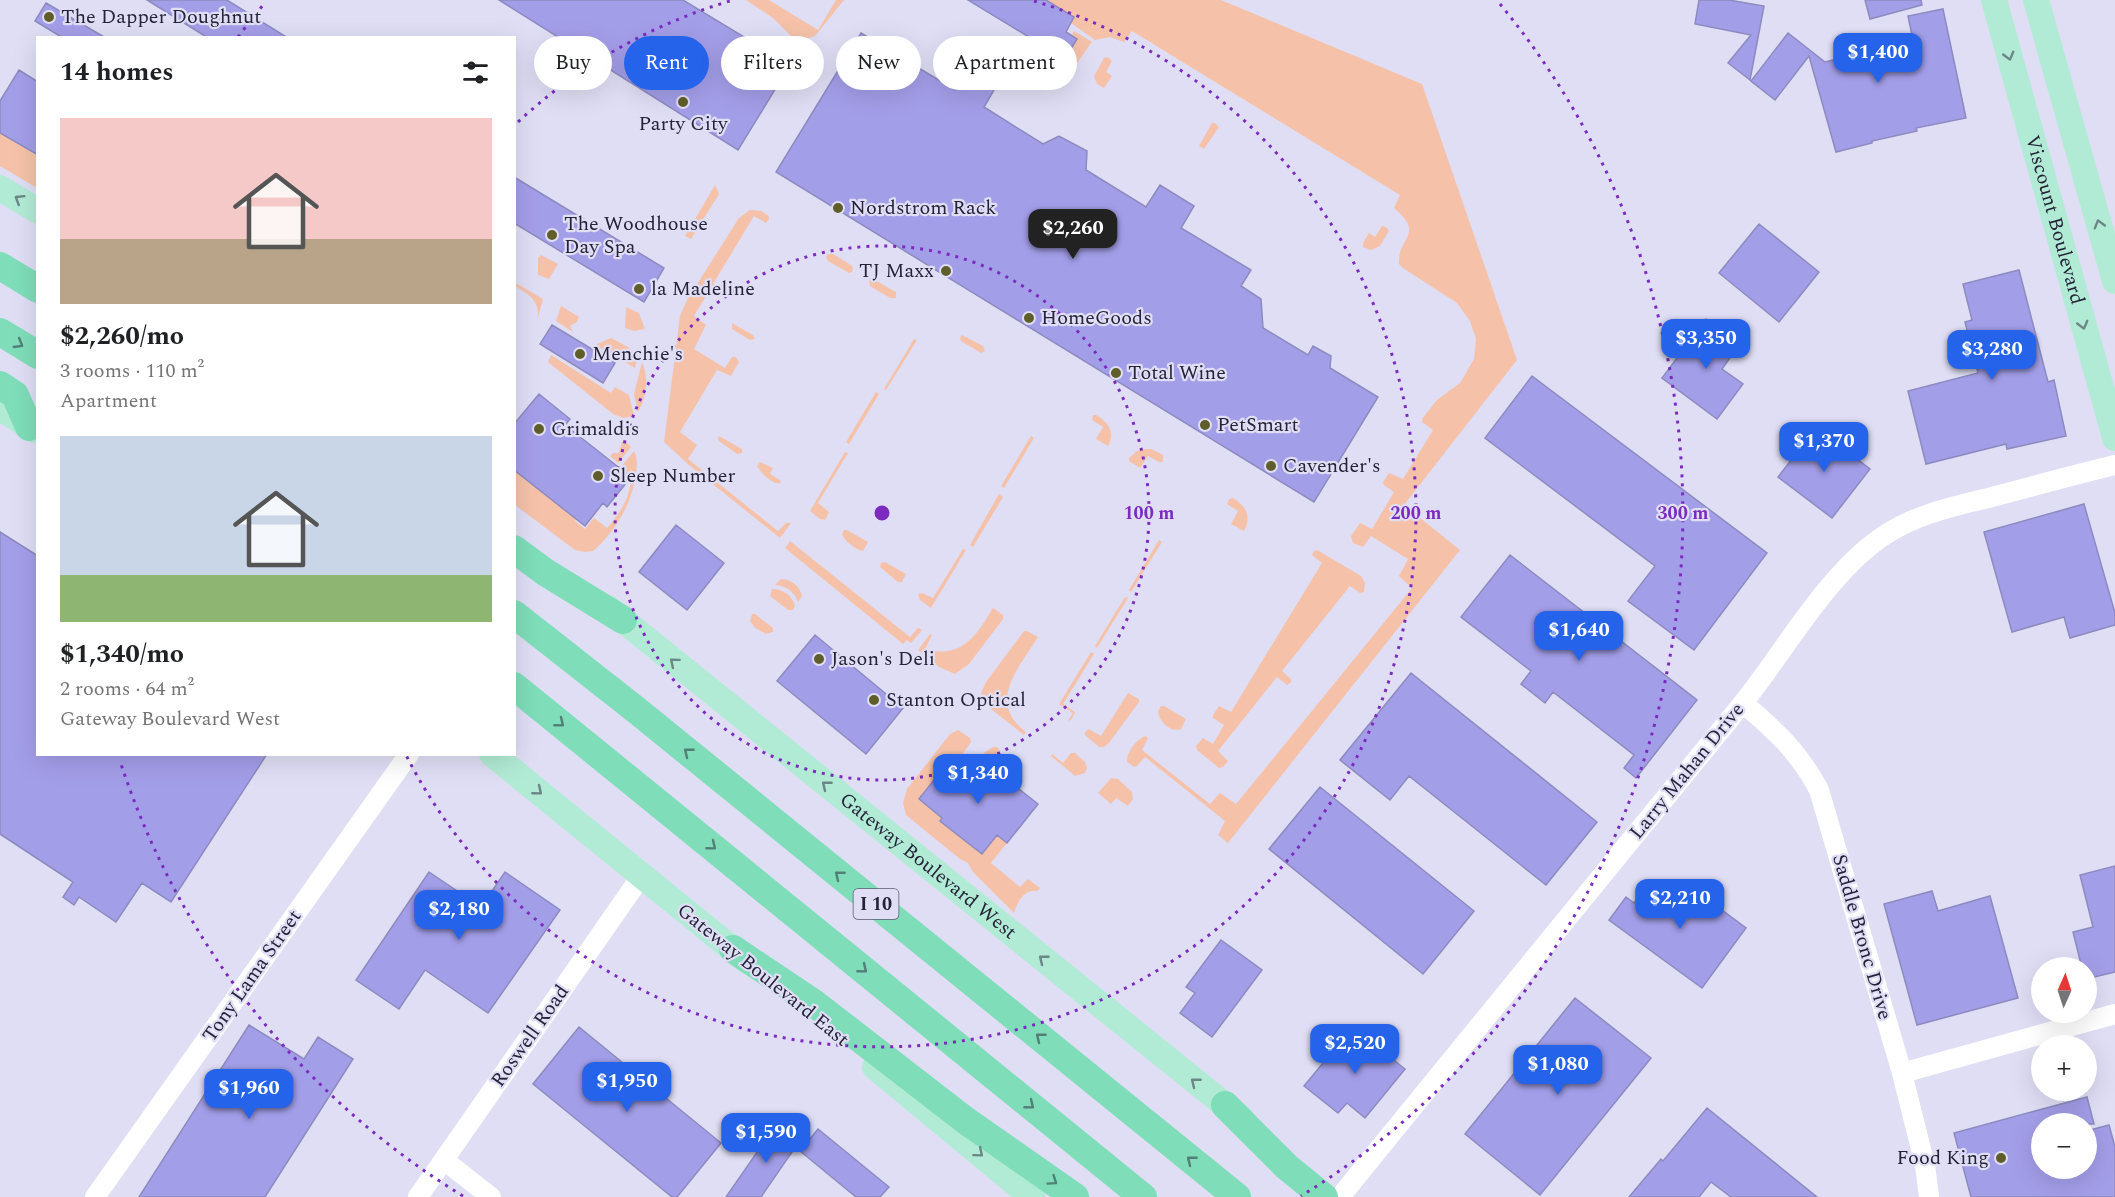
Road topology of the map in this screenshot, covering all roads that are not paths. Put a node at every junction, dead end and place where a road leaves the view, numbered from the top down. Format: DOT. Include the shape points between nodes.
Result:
graph roads {
  1 [pos="1994,0"];
  2 [pos="2036,0"];
  3 [pos="2069,118"];
  4 [pos="2030,130"];
  5 [pos="0,188"];
  6 [pos="36,210"];
  7 [pos="0,266"];
  8 [pos="2115,281"];
  9 [pos="36,288"];
  10 [pos="0,332"];
  11 [pos="36,354"];
  12 [pos="0,385"];
  13 [pos="0,408"];
  14 [pos="33,429"];
  15 [pos="2115,438"];
  16 [pos="2115,465"];
  17 [pos="516,539"];
  18 [pos="516,550"];
  19 [pos="516,616"];
  20 [pos="624,620"];
  21 [pos="516,688"];
  22 [pos="1743,703"];
  23 [pos="408,756"];
  24 [pos="494,756"];
  25 [pos="642,875"];
  26 [pos="733,950"];
  27 [pos="2115,1014"];
  28 [pos="1902,1073"];
  29 [pos="1225,1105"];
  30 [pos="444,1160"];
  31 [pos="95,1197"];
  32 [pos="418,1197"];
  33 [pos="491,1197"];
  34 [pos="1032,1197"];
  35 [pos="1076,1197"];
  36 [pos="1143,1197"];
  37 [pos="1237,1197"];
  38 [pos="1324,1197"];
  39 [pos="1339,1197"];
  40 [pos="1929,1197"];
  1 -- 4 [label="main road, Viscount Boulevard, one-way"];
  2 -- 3 [label="main road, Viscount Boulevard"];
  3 -- 4 [label="main road"];
  8 -- 3 [label="main road, Viscount Boulevard, one-way"];
  4 -- 15 [label="main road, Viscount Boulevard, one-way"];
  6 -- 5 [label="main road, one-way"];
  7 -- 9 [label="highway"];
  10 -- 11 [label="highway, one-way"];
  12 -- 14 [label="highway" via="15,395"];
  13 -- 14 [label="main road"];
  16 -- 22 [label="street, Larry Mahan Drive" via="1944,508 1888,533 1846,569"];
  17 -- 20 [label="main road, Gateway Boulevard West"];
  18 -- 20 [label="highway"];
  37 -- 19 [label="highway, I 10, one-way"];
  29 -- 20 [label="main road, Gateway Boulevard West, one-way"];
  21 -- 36 [label="highway, one-way"];
  22 -- 28 [label="street, Saddle Bronc Drive" via="1779,734 1808,769 1819,790"];
  22 -- 39 [label="street, Larry Mahan Drive"];
  23 -- 31 [label="street, Tony Lama Street"];
  24 -- 25 [label="main road, Gateway Boulevard East, one-way"];
  25 -- 26 [label="main road, Gateway Boulevard East"];
  25 -- 30 [label="street, Roswell Road"];
  26 -- 34 [label="main road, Gateway Boulevard East, one-way"];
  26 -- 35 [label="highway, one-way" via="815,1004 965,1120"];
  27 -- 28 [label="street"];
  28 -- 40 [label="street, Saddle Bronc Drive"];
  29 -- 38 [label="highway" via="1287,1167"];
  29 -- 39 [label="main road, Gateway Boulevard West"];
  30 -- 32 [label="street, Roswell Road"];
  30 -- 33 [label="street"];
}
